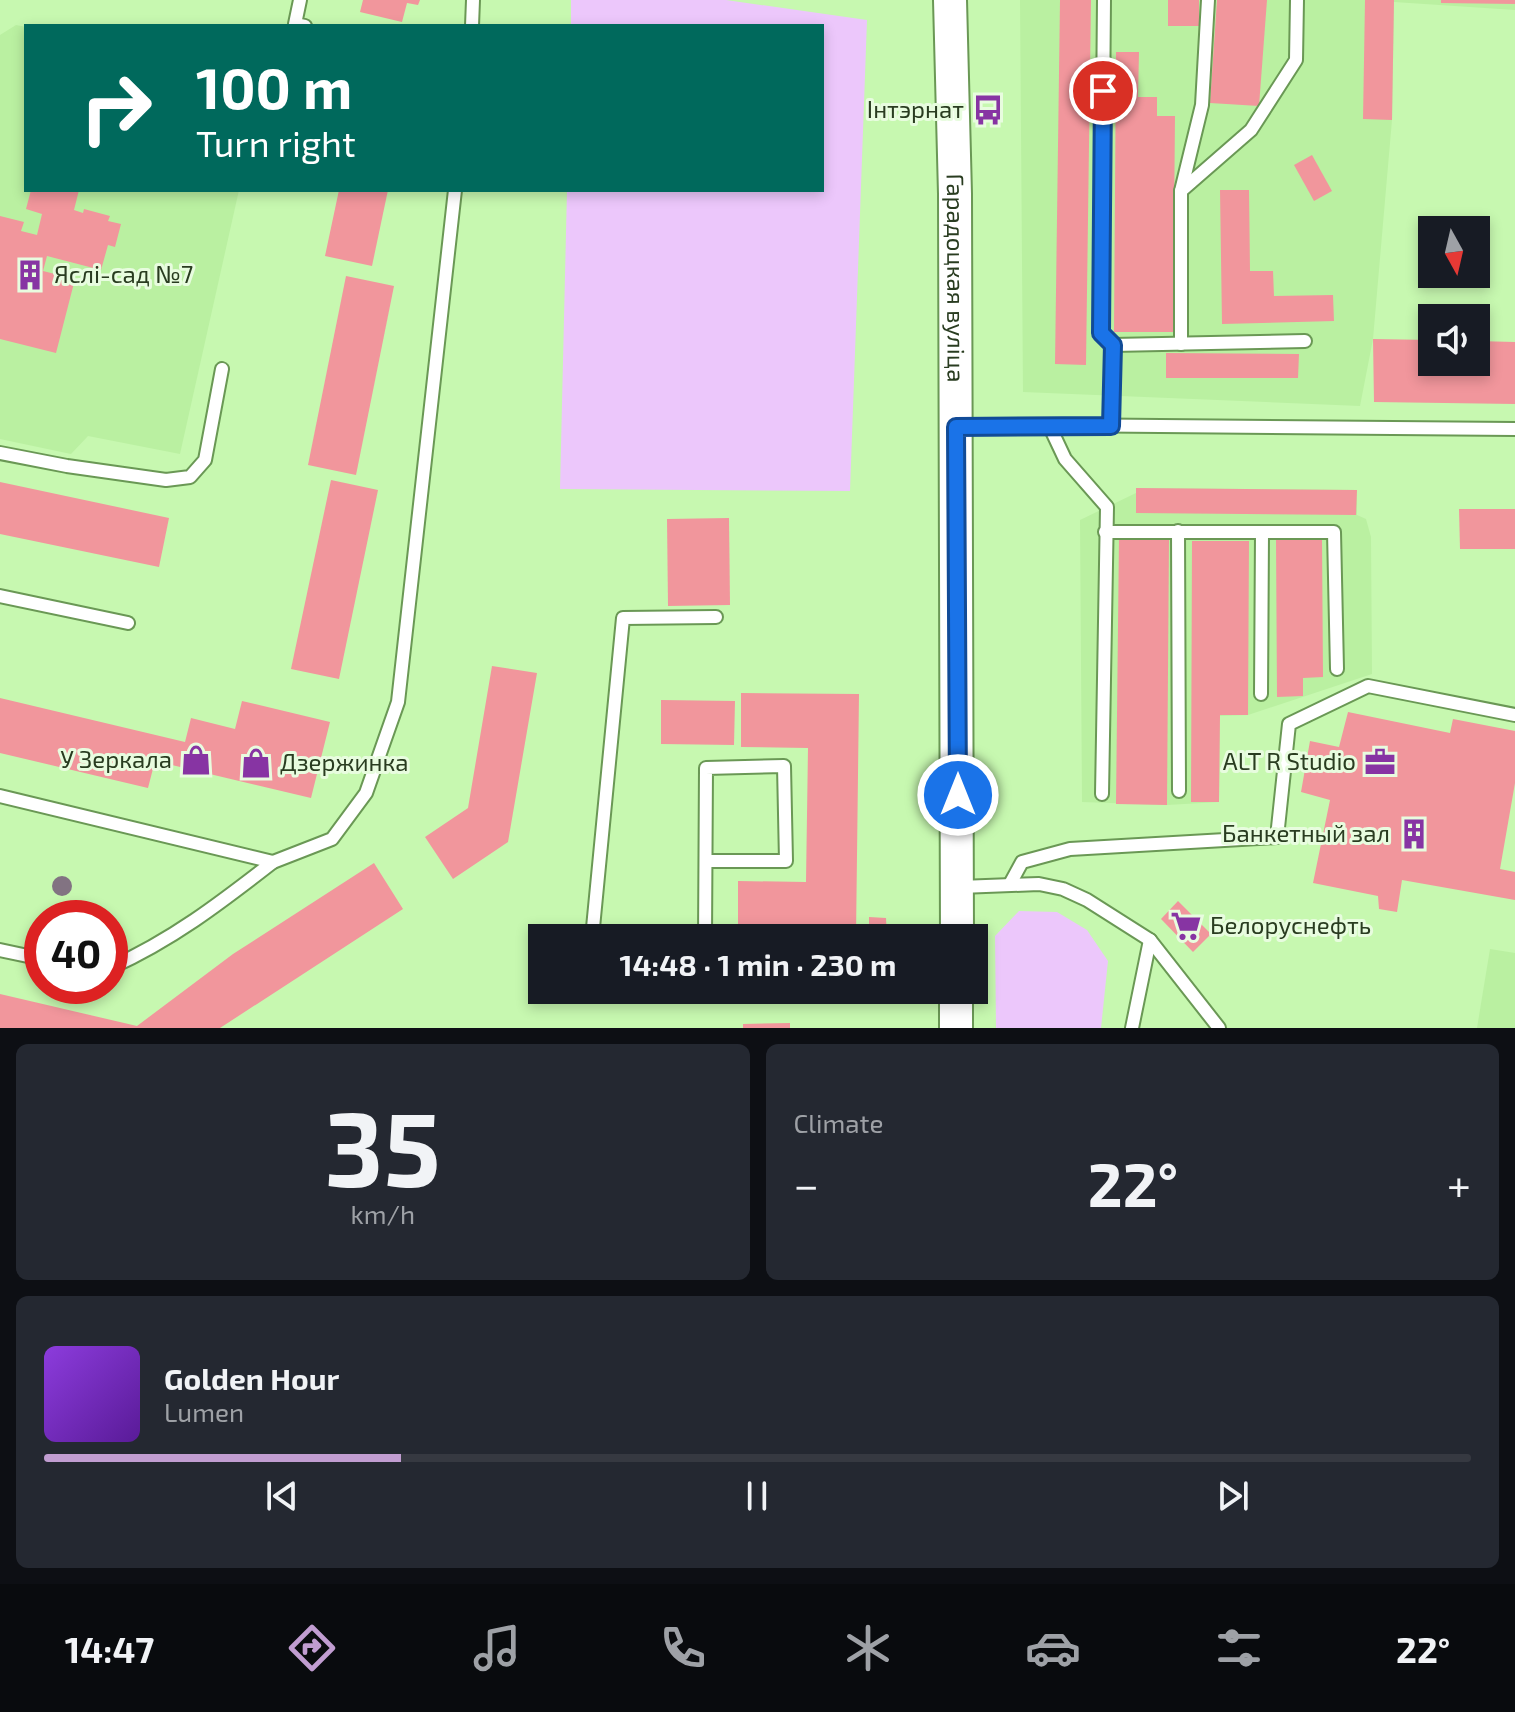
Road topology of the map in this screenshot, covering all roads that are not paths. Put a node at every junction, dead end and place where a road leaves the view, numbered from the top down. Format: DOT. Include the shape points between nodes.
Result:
graph roads {
  1 [pos="300,0"];
  2 [pos="473,0"];
  3 [pos="950,0"];
  4 [pos="1104,0"];
  5 [pos="1208,0"];
  6 [pos="1297,0"];
  7 [pos="295,24"];
  8 [pos="472,24"];
  9 [pos="1181,191"];
  10 [pos="455,192"];
  11 [pos="1305,341"];
  12 [pos="1181,344"];
  13 [pos="1113,345"];
  14 [pos="222,369"];
  15 [pos="1049,425"];
  16 [pos="1111,426"];
  17 [pos="956,427"];
  18 [pos="1515,429"];
  19 [pos="0,453"];
  20 [pos="1178,531"];
  21 [pos="1105,532"];
  22 [pos="1262,533"];
  23 [pos="0,596"];
  24 [pos="716,617"];
  25 [pos="128,623"];
  26 [pos="1337,669"];
  27 [pos="1261,694"];
  28 [pos="1515,715"];
  29 [pos="1179,791"];
  30 [pos="1102,794"];
  31 [pos="0,796"];
  32 [pos="706,861"];
  33 [pos="273,862"];
  34 [pos="1010,884"];
  35 [pos="958,887"];
  36 [pos="593,924"];
  37 [pos="705,924"];
  38 [pos="957,924"];
  39 [pos="1150,940"];
  40 [pos="0,950"];
  41 [pos="24,955"];
  42 [pos="128,960"];
  43 [pos="956,1004"];
  44 [pos="956,1028"];
  45 [pos="1132,1028"];
  46 [pos="1219,1028"];
  1 -- 7 [label="lane"];
  2 -- 8 [label="lane"];
  3 -- 17 [label="street, Гарадоцкая вуліца"];
  4 -- 13 [label="lane" via="1101,333"];
  5 -- 9 [label="lane" via="1202,105"];
  6 -- 9 [label="lane" via="1296,60 1251,130"];
  9 -- 12 [label="lane"];
  10 -- 33 [label="lane" via="398,702 366,793 332,839"];
  11 -- 12 [label="lane"];
  12 -- 13 [label="lane"];
  13 -- 16 [label="lane"];
  14 -- 19 [label="lane" via="205,460 190,477 166,480"];
  15 -- 16 [label="lane"];
  15 -- 17 [label="lane"];
  15 -- 21 [label="lane" via="1065,459 1107,507"];
  16 -- 18 [label="lane"];
  17 -- 35 [label="street, Гарадоцкая вуліца"];
  20 -- 21 [label="lane"];
  20 -- 22 [label="lane"];
  20 -- 29 [label="lane"];
  21 -- 30 [label="lane"];
  22 -- 26 [label="lane" via="1334,532"];
  22 -- 27 [label="lane"];
  23 -- 25 [label="lane"];
  24 -- 36 [label="lane" via="623,618"];
  28 -- 34 [label="lane" via="1368,686 1289,724 1277,837 1070,849 1022,862"];
  31 -- 33 [label="lane"];
  32 -- 32 [label="lane" via="706,768 784,766 786,861"];
  32 -- 37 [label="lane"];
  33 -- 42 [label="lane" via="214,908"];
  34 -- 35 [label="lane"];
  34 -- 39 [label="lane" via="1063,889"];
  35 -- 38 [label="street, Гарадоцкая вуліца"];
  39 -- 45 [label="lane"];
  39 -- 46 [label="lane"];
  40 -- 41 [label="lane"];
  43 -- 44 [label="street"];
}
